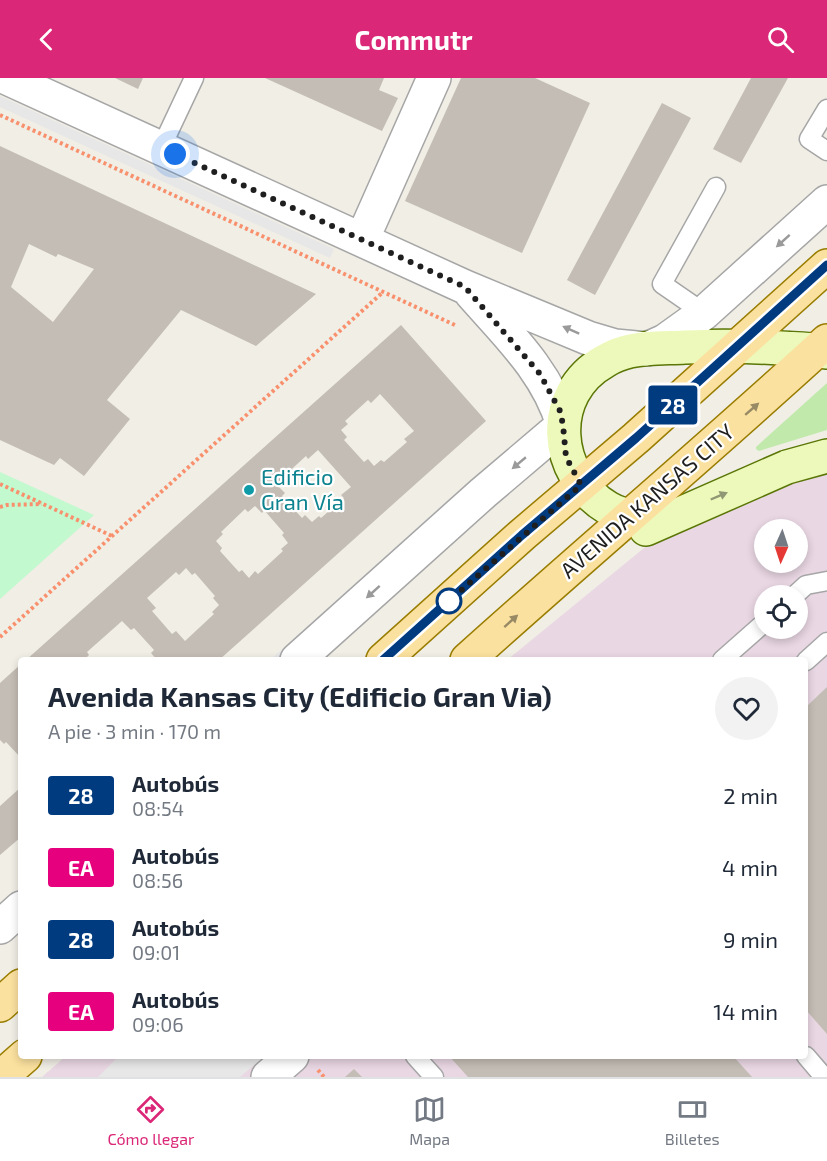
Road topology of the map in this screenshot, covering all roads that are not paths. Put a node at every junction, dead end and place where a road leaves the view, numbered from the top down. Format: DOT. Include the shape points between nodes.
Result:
graph roads {
  1 [pos="7,78"];
  2 [pos="194,78"];
  3 [pos="434,78"];
  4 [pos="827,109"];
  5 [pos="161,148"];
  6 [pos="827,151"];
  7 [pos="716,187"];
  8 [pos="827,202"];
  9 [pos="362,240"];
  10 [pos="827,266"];
  11 [pos="465,287"];
  12 [pos="704,313"];
  13 [pos="738,346"];
  14 [pos="824,348"];
  15 [pos="647,349"];
  16 [pos="563,425"];
  17 [pos="827,456"];
  18 [pos="581,485"];
  19 [pos="628,516"];
  20 [pos="666,519"];
  21 [pos="561,577"];
  22 [pos="827,581"];
  23 [pos="806,585"];
  24 [pos="754,632"];
  25 [pos="827,642"];
  26 [pos="300,657"];
  27 [pos="386,657"];
  28 [pos="470,657"];
  29 [pos="725,657"];
  30 [pos="808,659"];
  31 [pos="18,911"];
  32 [pos="0,927"];
  33 [pos="18,989"];
  34 [pos="0,1005"];
  35 [pos="808,1058"];
  36 [pos="22,1059"];
  37 [pos="289,1059"];
  38 [pos="418,1059"];
  39 [pos="1,1077"];
  40 [pos="268,1077"];
  41 [pos="434,1077"];
  42 [pos="824,1077"];
  1 -- 5 [label="street"];
  2 -- 5 [label="lane"];
  3 -- 9 [label="street"];
  4 -- 6 [label="lane" via="809,140"];
  5 -- 9 [label="street"];
  7 -- 12 [label="lane" via="662,284"];
  8 -- 12 [label="street, one-way"];
  9 -- 11 [label="street"];
  10 -- 13 [label="main road"];
  15 -- 11 [label="street, one-way" via="588,338"];
  11 -- 16 [label="street" via="540,374 560,411"];
  12 -- 15 [label="street"];
  13 -- 14 [label="main road"];
  13 -- 15 [label="main road"];
  13 -- 18 [label="main road"];
  19 -- 14 [label="main road, AVENIDA KANSAS CITY, one-way"];
  15 -- 16 [label="main road" via="617,355 591,371 572,396"];
  16 -- 18 [label="main road" via="566,457"];
  16 -- 26 [label="street, one-way"];
  20 -- 17 [label="main road, one-way" via="787,467"];
  18 -- 19 [label="main road" via="610,510"];
  18 -- 27 [label="main road"];
  19 -- 20 [label="main road"];
  19 -- 21 [label="main road, AVENIDA KANSAS CITY"];
  20 -- 21 [label="main road" via="614,544"];
  28 -- 21 [label="main road, AVENIDA KANSAS CITY, one-way"];
  22 -- 23 [label="lane"];
  24 -- 29 [label="lane"];
  25 -- 30 [label="lane"];
  31 -- 32 [label="street"];
  33 -- 34 [label="main road"];
  35 -- 42 [label="lane"];
  36 -- 39 [label="main road"];
  37 -- 40 [label="street"];
  38 -- 41 [label="lane"];
}
